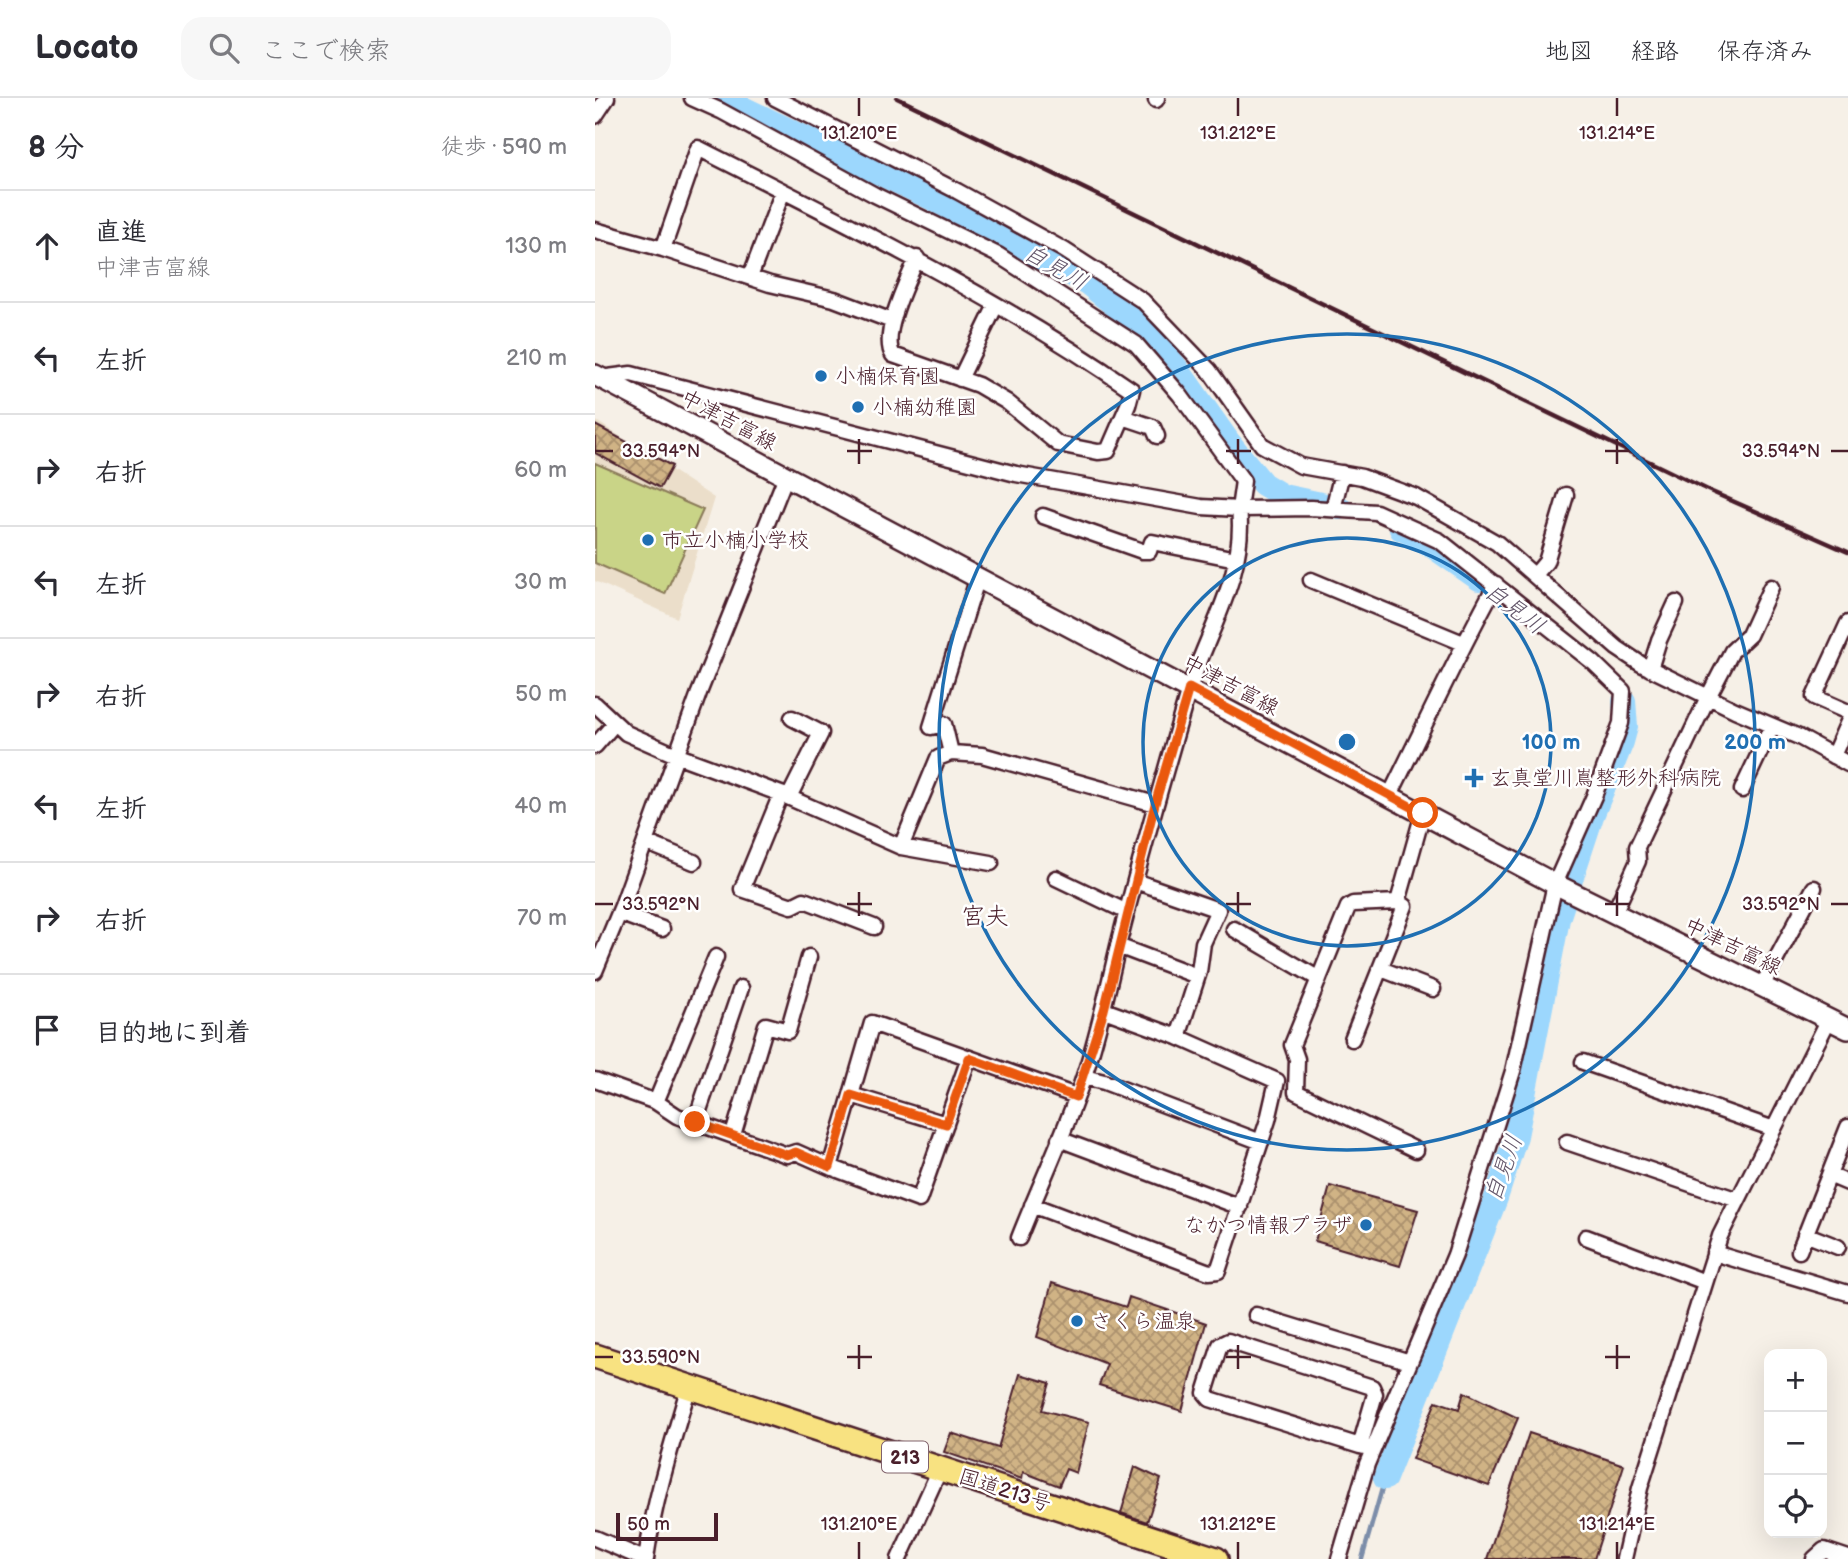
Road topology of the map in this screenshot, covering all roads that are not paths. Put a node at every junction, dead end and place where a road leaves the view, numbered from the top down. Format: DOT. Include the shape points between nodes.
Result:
graph roads {
  1 [pos="607,98"];
  2 [pos="691,98"];
  3 [pos="775,98"];
  4 [pos="595,116"];
  5 [pos="783,191"];
  6 [pos="595,230"];
  7 [pos="663,249"];
  8 [pos="917,258"];
  9 [pos="750,277"];
  10 [pos="996,305"];
  11 [pos="892,321"];
  12 [pos="597,377"];
  13 [pos="960,379"];
  14 [pos="1123,417"];
  15 [pos="1157,436"];
  16 [pos="1342,473"];
  17 [pos="786,476"];
  18 [pos="1566,495"];
  19 [pos="1239,509"];
  20 [pos="1333,509"];
  21 [pos="1043,516"];
  22 [pos="1237,559"];
  23 [pos="1535,575"];
  24 [pos="978,578"];
  25 [pos="1311,580"];
  26 [pos="1496,584"];
  27 [pos="1772,587"];
  28 [pos="1676,603"];
  29 [pos="1848,623"];
  30 [pos="1463,643"];
  31 [pos="1650,668"];
  32 [pos="1189,688"];
  33 [pos="1708,697"];
  34 [pos="595,704"];
  35 [pos="1848,712"];
  36 [pos="792,718"];
  37 [pos="615,723"];
  38 [pos="1848,723"];
  39 [pos="1772,726"];
  40 [pos="595,746"];
  41 [pos="950,753"];
  42 [pos="676,755"];
  43 [pos="1833,756"];
  44 [pos="1848,764"];
  45 [pos="1742,790"];
  46 [pos="785,795"];
  47 [pos="1390,795"];
  48 [pos="1155,804"];
  49 [pos="1423,813"];
  50 [pos="645,842"];
  51 [pos="901,847"];
  52 [pos="694,862"];
  53 [pos="991,863"];
  54 [pos="1056,878"];
  55 [pos="1135,881"];
  56 [pos="1555,884"];
  57 [pos="1814,888"];
  58 [pos="1398,902"];
  59 [pos="1127,912"];
  60 [pos="619,913"];
  61 [pos="1614,913"];
  62 [pos="874,927"];
  63 [pos="662,929"];
  64 [pos="1234,929"];
  65 [pos="1118,946"];
  66 [pos="716,957"];
  67 [pos="809,957"];
  68 [pos="1381,969"];
  69 [pos="595,971"];
  70 [pos="1197,976"];
  71 [pos="1319,979"];
  72 [pos="1762,986"];
  73 [pos="741,988"];
  74 [pos="1433,989"];
  75 [pos="1104,1010"];
  76 [pos="1829,1019"];
  77 [pos="1848,1029"];
  78 [pos="1178,1037"];
  79 [pos="1352,1039"];
  80 [pos="969,1058"];
  81 [pos="1583,1062"];
  82 [pos="1084,1077"];
  83 [pos="595,1080"];
  84 [pos="851,1095"];
  85 [pos="1076,1097"];
  86 [pos="656,1102"];
  87 [pos="695,1122"];
  88 [pos="946,1124"];
  89 [pos="1848,1127"];
  90 [pos="1774,1129"];
  91 [pos="733,1135"];
  92 [pos="1059,1139"];
  93 [pos="1261,1142"];
  94 [pos="1567,1142"];
  95 [pos="1416,1150"];
  96 [pos="830,1167"];
  97 [pos="1829,1175"];
  98 [pos="1848,1183"];
  99 [pos="1738,1200"];
  100 [pos="1032,1205"];
  101 [pos="1240,1207"];
  102 [pos="1805,1234"];
  103 [pos="1586,1237"];
  104 [pos="1019,1238"];
  105 [pos="1838,1247"];
  106 [pos="1798,1251"];
  107 [pos="1714,1253"];
  108 [pos="1705,1282"];
  109 [pos="1848,1293"];
  110 [pos="1256,1315"];
  111 [pos="595,1356"];
  112 [pos="1410,1362"];
  113 [pos="689,1386"];
  114 [pos="1366,1447"];
  115 [pos="940,1469"];
  116 [pos="595,1538"];
  117 [pos="1848,1558"];
  118 [pos="645,1559"];
  119 [pos="899,1559"];
  120 [pos="1216,1559"];
  121 [pos="1339,1559"];
  122 [pos="1624,1559"];
  123 [pos="1814,1559"];
  1 -- 4 [label="street"];
  2 -- 19 [label="street" via="998,255 1136,344 1243,481"];
  3 -- 16 [label="street" via="969,197 1143,300 1209,370 1262,445 1301,466"];
  5 -- 7 [label="street" via="698,148"];
  5 -- 8 [label="street"];
  5 -- 9 [label="street"];
  6 -- 7 [label="street"];
  7 -- 9 [label="street"];
  8 -- 10 [label="street"];
  8 -- 11 [label="street"];
  9 -- 11 [label="street" via="834,299"];
  10 -- 13 [label="street"];
  10 -- 14 [label="street" via="1132,390"];
  11 -- 13 [label="street" via="890,349 894,355"];
  12 -- 17 [label="main road, 中津吉富線"];
  12 -- 19 [label="street" via="631,374 1016,474 1201,507"];
  13 -- 14 [label="street" via="1007,402 1058,444 1108,451"];
  14 -- 15 [label="street" via="1153,427"];
  16 -- 20 [label="street"];
  16 -- 23 [label="street" via="1416,497 1497,543"];
  17 -- 24 [label="main road, 中津吉富線"];
  17 -- 42 [label="street"];
  18 -- 23 [label="street" via="1546,562"];
  19 -- 20 [label="street"];
  19 -- 22 [label="street"];
  20 -- 26 [label="street" via="1375,512 1419,531 1440,541"];
  21 -- 22 [label="street" via="1142,551 1150,551 1152,542"];
  22 -- 32 [label="street"];
  23 -- 31 [label="street" via="1617,648"];
  24 -- 32 [label="main road, 中津吉富線"];
  24 -- 41 [label="street" via="931,727 944,724"];
  25 -- 30 [label="street"];
  26 -- 30 [label="street"];
  26 -- 56 [label="street" via="1623,691 1621,723"];
  27 -- 33 [label="street" via="1749,635 1733,651"];
  28 -- 31 [label="street"];
  29 -- 35 [label="street" via="1814,697"];
  30 -- 47 [label="street"];
  31 -- 33 [label="street"];
  32 -- 47 [label="main road, 中津吉富線"];
  32 -- 48 [label="street"];
  33 -- 39 [label="street"];
  33 -- 61 [label="street" via="1637,847 1638,861"];
  34 -- 37 [label="street"];
  36 -- 46 [label="street" via="821,733"];
  37 -- 40 [label="street"];
  37 -- 42 [label="street"];
  38 -- 43 [label="street"];
  39 -- 43 [label="street"];
  39 -- 45 [label="street"];
  41 -- 48 [label="street" via="982,755"];
  41 -- 51 [label="street" via="938,758"];
  42 -- 46 [label="street"];
  42 -- 50 [label="street"];
  43 -- 44 [label="street"];
  46 -- 51 [label="street"];
  46 -- 62 [label="street" via="742,889 792,906 804,900"];
  47 -- 49 [label="main road, 中津吉富線"];
  48 -- 55 [label="street"];
  49 -- 56 [label="main road, 中津吉富線"];
  49 -- 58 [label="street"];
  50 -- 52 [label="street"];
  50 -- 60 [label="street"];
  51 -- 53 [label="street"];
  54 -- 59 [label="street"];
  55 -- 59 [label="street"];
  55 -- 70 [label="street" via="1218,910 1203,943"];
  56 -- 61 [label="main road, 中津吉富線"];
  56 -- 112 [label="street" via="1513,1071 1455,1255"];
  57 -- 72 [label="street"];
  58 -- 68 [label="street" via="1405,906"];
  58 -- 71 [label="street" via="1349,907"];
  59 -- 65 [label="street"];
  60 -- 63 [label="street"];
  60 -- 69 [label="street"];
  61 -- 72 [label="main road, 中津吉富線"];
  64 -- 71 [label="street"];
  65 -- 70 [label="street"];
  65 -- 75 [label="street"];
  66 -- 86 [label="street"];
  67 -- 91 [label="street" via="788,1031 766,1025"];
  68 -- 74 [label="street"];
  68 -- 79 [label="street"];
  70 -- 78 [label="street"];
  71 -- 95 [label="street" via="1292,1045 1297,1059 1296,1092"];
  72 -- 76 [label="main road, 中津吉富線"];
  73 -- 87 [label="street"];
  75 -- 78 [label="street"];
  75 -- 82 [label="street"];
  76 -- 77 [label="main road, 中津吉富線"];
  76 -- 90 [label="street"];
  78 -- 93 [label="street" via="1277,1081"];
  80 -- 84 [label="street" via="872,1023"];
  80 -- 85 [label="street"];
  80 -- 88 [label="street"];
  81 -- 90 [label="street"];
  82 -- 85 [label="street"];
  82 -- 93 [label="street"];
  83 -- 86 [label="street"];
  84 -- 88 [label="street"];
  84 -- 96 [label="street"];
  85 -- 92 [label="street"];
  86 -- 87 [label="street"];
  87 -- 91 [label="street"];
  88 -- 96 [label="street" via="919,1200"];
  89 -- 97 [label="street"];
  90 -- 99 [label="street"];
  91 -- 96 [label="street" via="787,1155 796,1152"];
  92 -- 100 [label="street"];
  92 -- 101 [label="street"];
  93 -- 101 [label="street"];
  94 -- 99 [label="street"];
  97 -- 98 [label="street"];
  97 -- 102 [label="street"];
  99 -- 107 [label="street"];
  100 -- 101 [label="street" via="1209,1272 1218,1271"];
  100 -- 104 [label="street"];
  102 -- 105 [label="street"];
  102 -- 106 [label="street"];
  103 -- 108 [label="street"];
  107 -- 108 [label="street"];
  107 -- 109 [label="street"];
  108 -- 122 [label="street" via="1640,1488"];
  110 -- 112 [label="street"];
  111 -- 113 [label="highway, 国道213号 / 213"];
  112 -- 114 [label="street"];
  113 -- 115 [label="highway, 国道213号 / 213"];
  113 -- 118 [label="street" via="651,1520"];
  114 -- 114 [label="street" via="1210,1399 1205,1393 1220,1345 1228,1342 1372,1387 1375,1394"];
  114 -- 121 [label="street"];
  115 -- 119 [label="street"];
  115 -- 120 [label="highway, 国道213号 / 213"];
  116 -- 118 [label="street"];
  117 -- 123 [label="street" via="1824,1550"];
}
